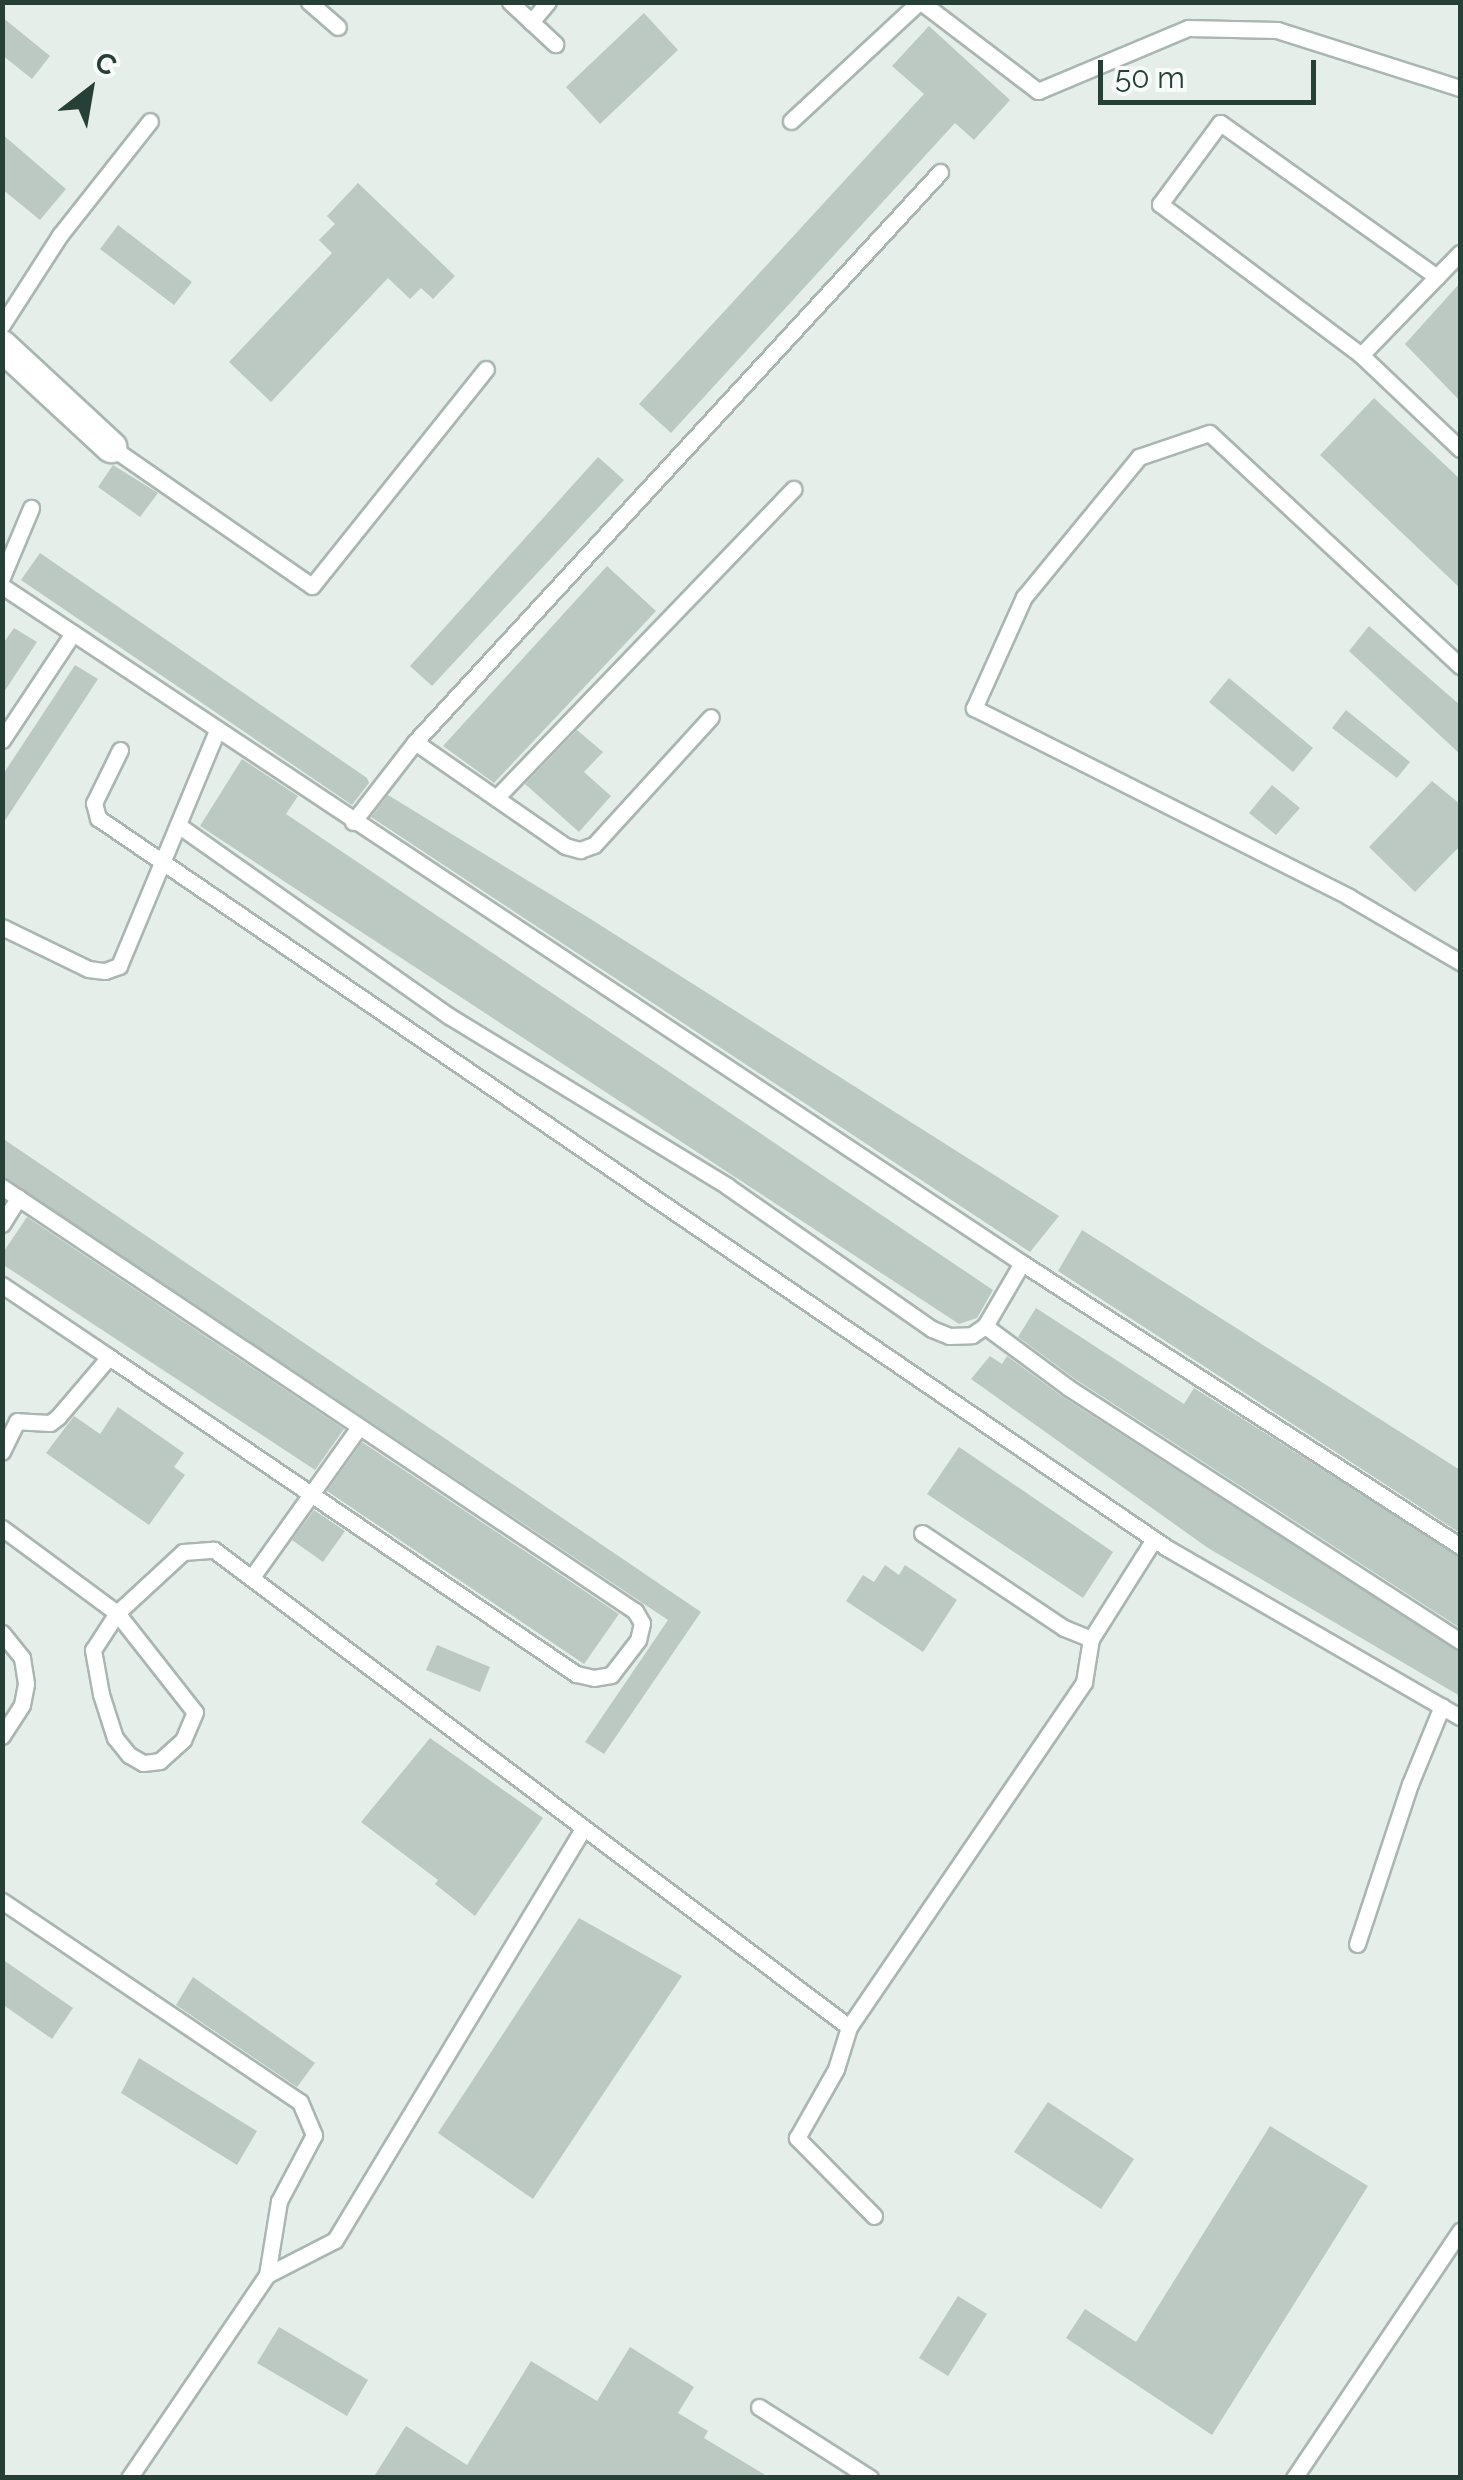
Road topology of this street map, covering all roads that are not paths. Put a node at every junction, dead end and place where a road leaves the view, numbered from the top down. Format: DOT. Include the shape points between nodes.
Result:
graph roads {
  1 [pos="309,2"];
  2 [pos="510,2"];
  3 [pos="548,2"];
  4 [pos="920,2"];
  5 [pos="531,22"];
  6 [pos="338,28"];
  7 [pos="555,44"];
  8 [pos="1460,88"];
  9 [pos="150,121"];
  10 [pos="791,121"];
  11 [pos="940,172"];
  12 [pos="1460,253"];
  13 [pos="1437,277"];
  14 [pos="2,324"];
  15 [pos="2,346"];
  16 [pos="1361,355"];
  17 [pos="486,369"];
  18 [pos="111,447"];
  19 [pos="1460,449"];
  20 [pos="792,489"];
  21 [pos="31,508"];
  22 [pos="2,577"];
  23 [pos="2,586"];
  24 [pos="73,633"];
  25 [pos="1460,666"];
  26 [pos="711,717"];
  27 [pos="218,730"];
  28 [pos="2,740"];
  29 [pos="414,742"];
  30 [pos="120,750"];
  31 [pos="496,798"];
  32 [pos="354,822"];
  33 [pos="178,826"];
  34 [pos="163,861"];
  35 [pos="2,927"];
  36 [pos="1460,962"];
  37 [pos="2,1188"];
  38 [pos="18,1198"];
  39 [pos="2,1224"];
  40 [pos="1022,1264"];
  41 [pos="3,1285"];
  42 [pos="985,1326"];
  43 [pos="109,1358"];
  44 [pos="2,1411"];
  45 [pos="17,1421"];
  46 [pos="359,1427"];
  47 [pos="2,1452"];
  48 [pos="314,1492"];
  49 [pos="2,1528"];
  50 [pos="922,1533"];
  51 [pos="1154,1539"];
  52 [pos="1460,1546"];
  53 [pos="252,1577"];
  54 [pos="117,1612"];
  55 [pos="2,1632"];
  56 [pos="1091,1639"];
  57 [pos="1460,1642"];
  58 [pos="1442,1706"];
  59 [pos="1460,1717"];
  60 [pos="2,1736"];
  61 [pos="584,1828"];
  62 [pos="2,1901"];
  63 [pos="1356,1944"];
  64 [pos="850,2027"];
  65 [pos="874,2216"];
  66 [pos="1460,2231"];
  67 [pos="267,2275"];
  68 [pos="759,2407"];
  69 [pos="129,2478"];
  70 [pos="870,2478"];
  71 [pos="1294,2478"];
  1 -- 6 [label="lane"];
  2 -- 5 [label="lane"];
  3 -- 5 [label="lane"];
  4 -- 8 [label="lane" via="1038,91 1188,28 1277,30"];
  4 -- 10 [label="lane"];
  5 -- 7 [label="lane"];
  9 -- 14 [label="lane"];
  11 -- 29 [label="lane"];
  12 -- 13 [label="lane"];
  13 -- 16 [label="lane"];
  13 -- 16 [label="lane" via="1220,123 1160,204"];
  15 -- 18 [label="street"];
  16 -- 19 [label="lane"];
  17 -- 18 [label="lane" via="312,586"];
  20 -- 31 [label="lane"];
  21 -- 22 [label="lane"];
  23 -- 24 [label="lane"];
  24 -- 27 [label="lane"];
  24 -- 28 [label="lane"];
  25 -- 36 [label="lane" via="1209,433 1139,458 1024,598 974,708 1349,897"];
  26 -- 31 [label="lane" via="594,846 565,846"];
  27 -- 32 [label="lane"];
  27 -- 33 [label="lane"];
  29 -- 31 [label="lane"];
  29 -- 32 [label="lane"];
  30 -- 34 [label="lane" via="93,811"];
  32 -- 40 [label="lane"];
  33 -- 34 [label="lane"];
  33 -- 42 [label="lane" via="448,1016 727,1186 932,1329 963,1338"];
  34 -- 35 [label="lane" via="118,966 88,968"];
  34 -- 51 [label="lane"];
  37 -- 38 [label="lane"];
  38 -- 39 [label="lane"];
  38 -- 46 [label="lane"];
  40 -- 42 [label="lane"];
  40 -- 52 [label="lane"];
  41 -- 43 [label="lane"];
  42 -- 57 [label="lane" via="1069,1388"];
  43 -- 45 [label="lane" via="50,1423"];
  43 -- 48 [label="lane"];
  44 -- 45 [label="lane"];
  45 -- 47 [label="lane"];
  46 -- 48 [label="lane"];
  46 -- 48 [label="lane" via="634,1611 642,1622 638,1640 611,1675 576,1674"];
  48 -- 53 [label="lane"];
  49 -- 54 [label="lane"];
  50 -- 56 [label="lane" via="1064,1628"];
  51 -- 56 [label="lane"];
  51 -- 58 [label="lane"];
  53 -- 54 [label="lane" via="214,1550 198,1548 183,1552"];
  53 -- 61 [label="lane"];
  54 -- 54 [label="lane" via="93,1650 101,1694 115,1738 129,1755 143,1763 160,1761 183,1740 195,1712"];
  55 -- 60 [label="lane" via="22,1658 26,1684 22,1705"];
  56 -- 64 [label="lane" via="1084,1682"];
  58 -- 59 [label="lane"];
  58 -- 63 [label="lane"];
  61 -- 64 [label="lane"];
  61 -- 67 [label="lane" via="336,2240"];
  62 -- 67 [label="lane" via="300,2102 314,2135 279,2201"];
  64 -- 65 [label="lane" via="836,2069 797,2138"];
  66 -- 71 [label="lane"];
  67 -- 69 [label="lane"];
  68 -- 70 [label="lane"];
}
